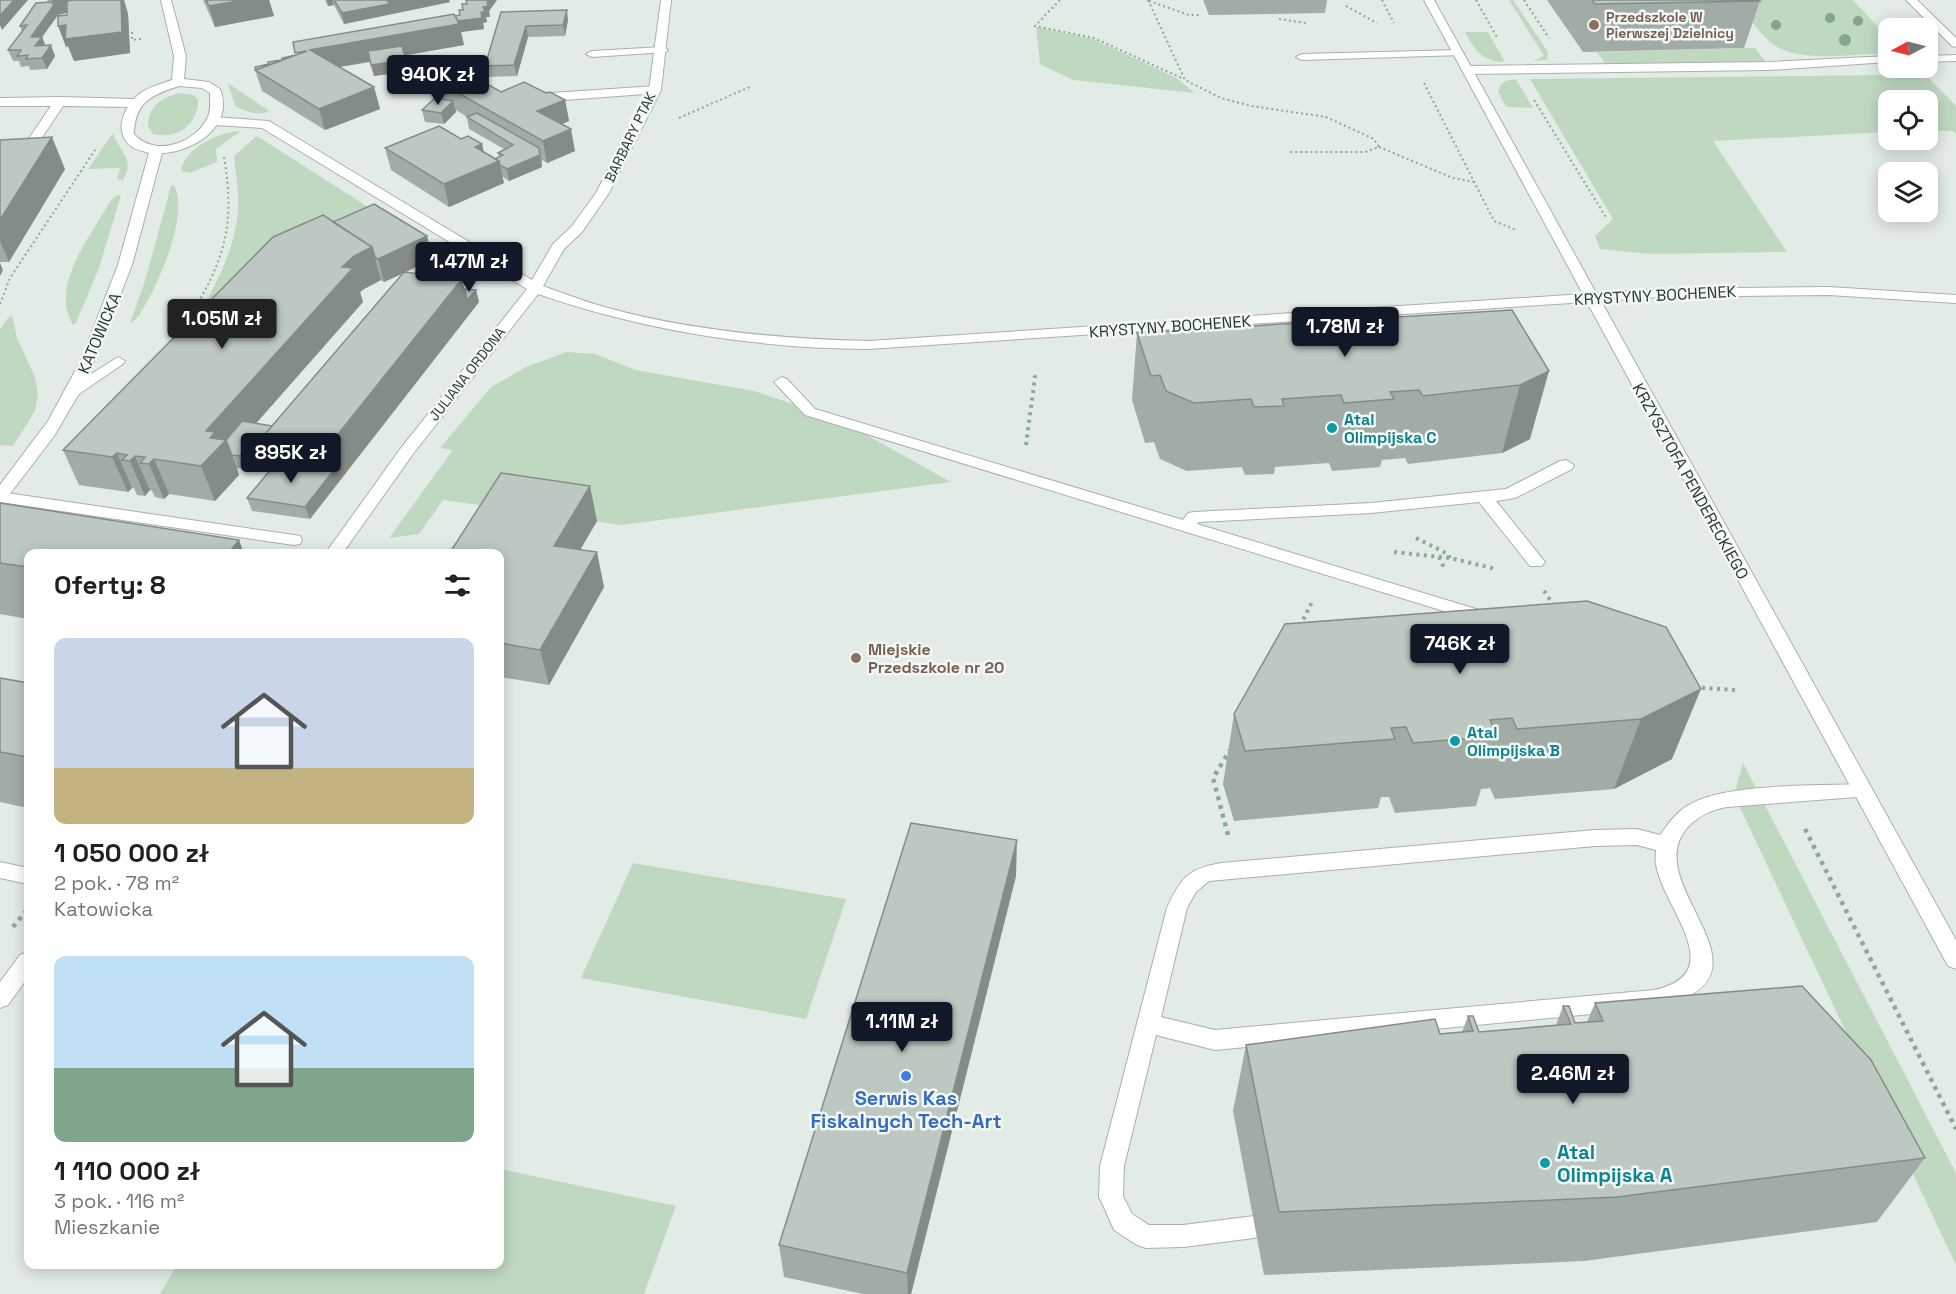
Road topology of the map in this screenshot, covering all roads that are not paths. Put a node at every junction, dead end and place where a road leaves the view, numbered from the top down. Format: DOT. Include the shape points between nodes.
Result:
graph roads {
  1 [pos="166,0"];
  2 [pos="666,0"];
  3 [pos="1429,0"];
  4 [pos="1911,0"];
  5 [pos="1956,44"];
  6 [pos="662,50"];
  7 [pos="1458,53"];
  8 [pos="592,54"];
  9 [pos="1302,57"];
  10 [pos="1956,58"];
  11 [pos="1938,59"];
  12 [pos="1878,60"];
  13 [pos="1467,70"];
  14 [pos="178,82"];
  15 [pos="655,90"];
  16 [pos="521,99"];
  17 [pos="60,101"];
  18 [pos="0,102"];
  19 [pos="135,103"];
  20 [pos="214,121"];
  21 [pos="156,151"];
  22 [pos="0,158"];
  23 [pos="535,288"];
  24 [pos="1591,297"];
  25 [pos="1956,299"];
  26 [pos="118,361"];
  27 [pos="782,382"];
  28 [pos="74,391"];
  29 [pos="1566,465"];
  30 [pos="0,496"];
  31 [pos="1484,497"];
  32 [pos="1186,527"];
  33 [pos="294,540"];
  34 [pos="337,549"];
  35 [pos="1536,562"];
  36 [pos="1497,622"];
  37 [pos="1863,791"];
  38 [pos="1666,844"];
  39 [pos="0,870"];
  40 [pos="24,875"];
  41 [pos="1956,960"];
  42 [pos="24,966"];
  43 [pos="0,999"];
  44 [pos="1147,1023"];
  45 [pos="1254,1227"];
  1 -- 14 [label="street" via="180,56"];
  2 -- 6 [label="street, BARBARY PTAK"];
  3 -- 7 [label="street, KRZYSZTOFA PENDERECKIEGO"];
  4 -- 5 [label="street"];
  6 -- 8 [label="street"];
  6 -- 15 [label="street, BARBARY PTAK"];
  7 -- 9 [label="street"];
  7 -- 13 [label="street, KRZYSZTOFA PENDERECKIEGO"];
  10 -- 11 [label="street"];
  12 -- 13 [label="street" via="1769,66"];
  13 -- 24 [label="street, KRZYSZTOFA PENDERECKIEGO"];
  14 -- 19 [label="street" via="153,90"];
  14 -- 20 [label="street" via="205,85 216,92 219,105"];
  15 -- 16 [label="street"];
  15 -- 23 [label="street, BARBARY PTAK" via="602,193 577,229 558,247"];
  17 -- 18 [label="street"];
  17 -- 19 [label="street"];
  17 -- 22 [label="street" via="22,158"];
  19 -- 21 [label="street" via="126,126 130,141"];
  20 -- 21 [label="street" via="192,142"];
  20 -- 23 [label="street" via="265,124"];
  21 -- 28 [label="street, KATOWICKA" via="120,282"];
  23 -- 24 [label="street, KRYSTYNY BOCHENEK" via="619,316 682,329 734,338 827,345 954,341"];
  23 -- 34 [label="street, JULIANA ORDONA" via="407,451"];
  24 -- 25 [label="street, KRYSTYNY BOCHENEK" via="1796,291"];
  24 -- 37 [label="street, KRZYSZTOFA PENDERECKIEGO"];
  26 -- 28 [label="street"];
  27 -- 32 [label="street" via="810,412"];
  28 -- 30 [label="street, KATOWICKA" via="35,454"];
  29 -- 31 [label="street" via="1509,494"];
  30 -- 33 [label="street"];
  31 -- 32 [label="street" via="1371,508 1194,517"];
  31 -- 35 [label="street"];
  32 -- 36 [label="street"];
  37 -- 38 [label="street" via="1718,801 1692,811 1670,830"];
  37 -- 41 [label="street, KRZYSZTOFA PENDERECKIEGO"];
  38 -- 44 [label="street" via="1637,837 1595,838 1200,874 1187,886 1177,908"];
  38 -- 44 [label="street" via="1663,858 1669,878 1700,940 1704,965 1695,982 1679,993 1654,999 1215,1040"];
  39 -- 40 [label="street"];
  42 -- 43 [label="street"];
  44 -- 45 [label="street" via="1112,1166 1111,1197 1123,1222 1146,1238"];
}
